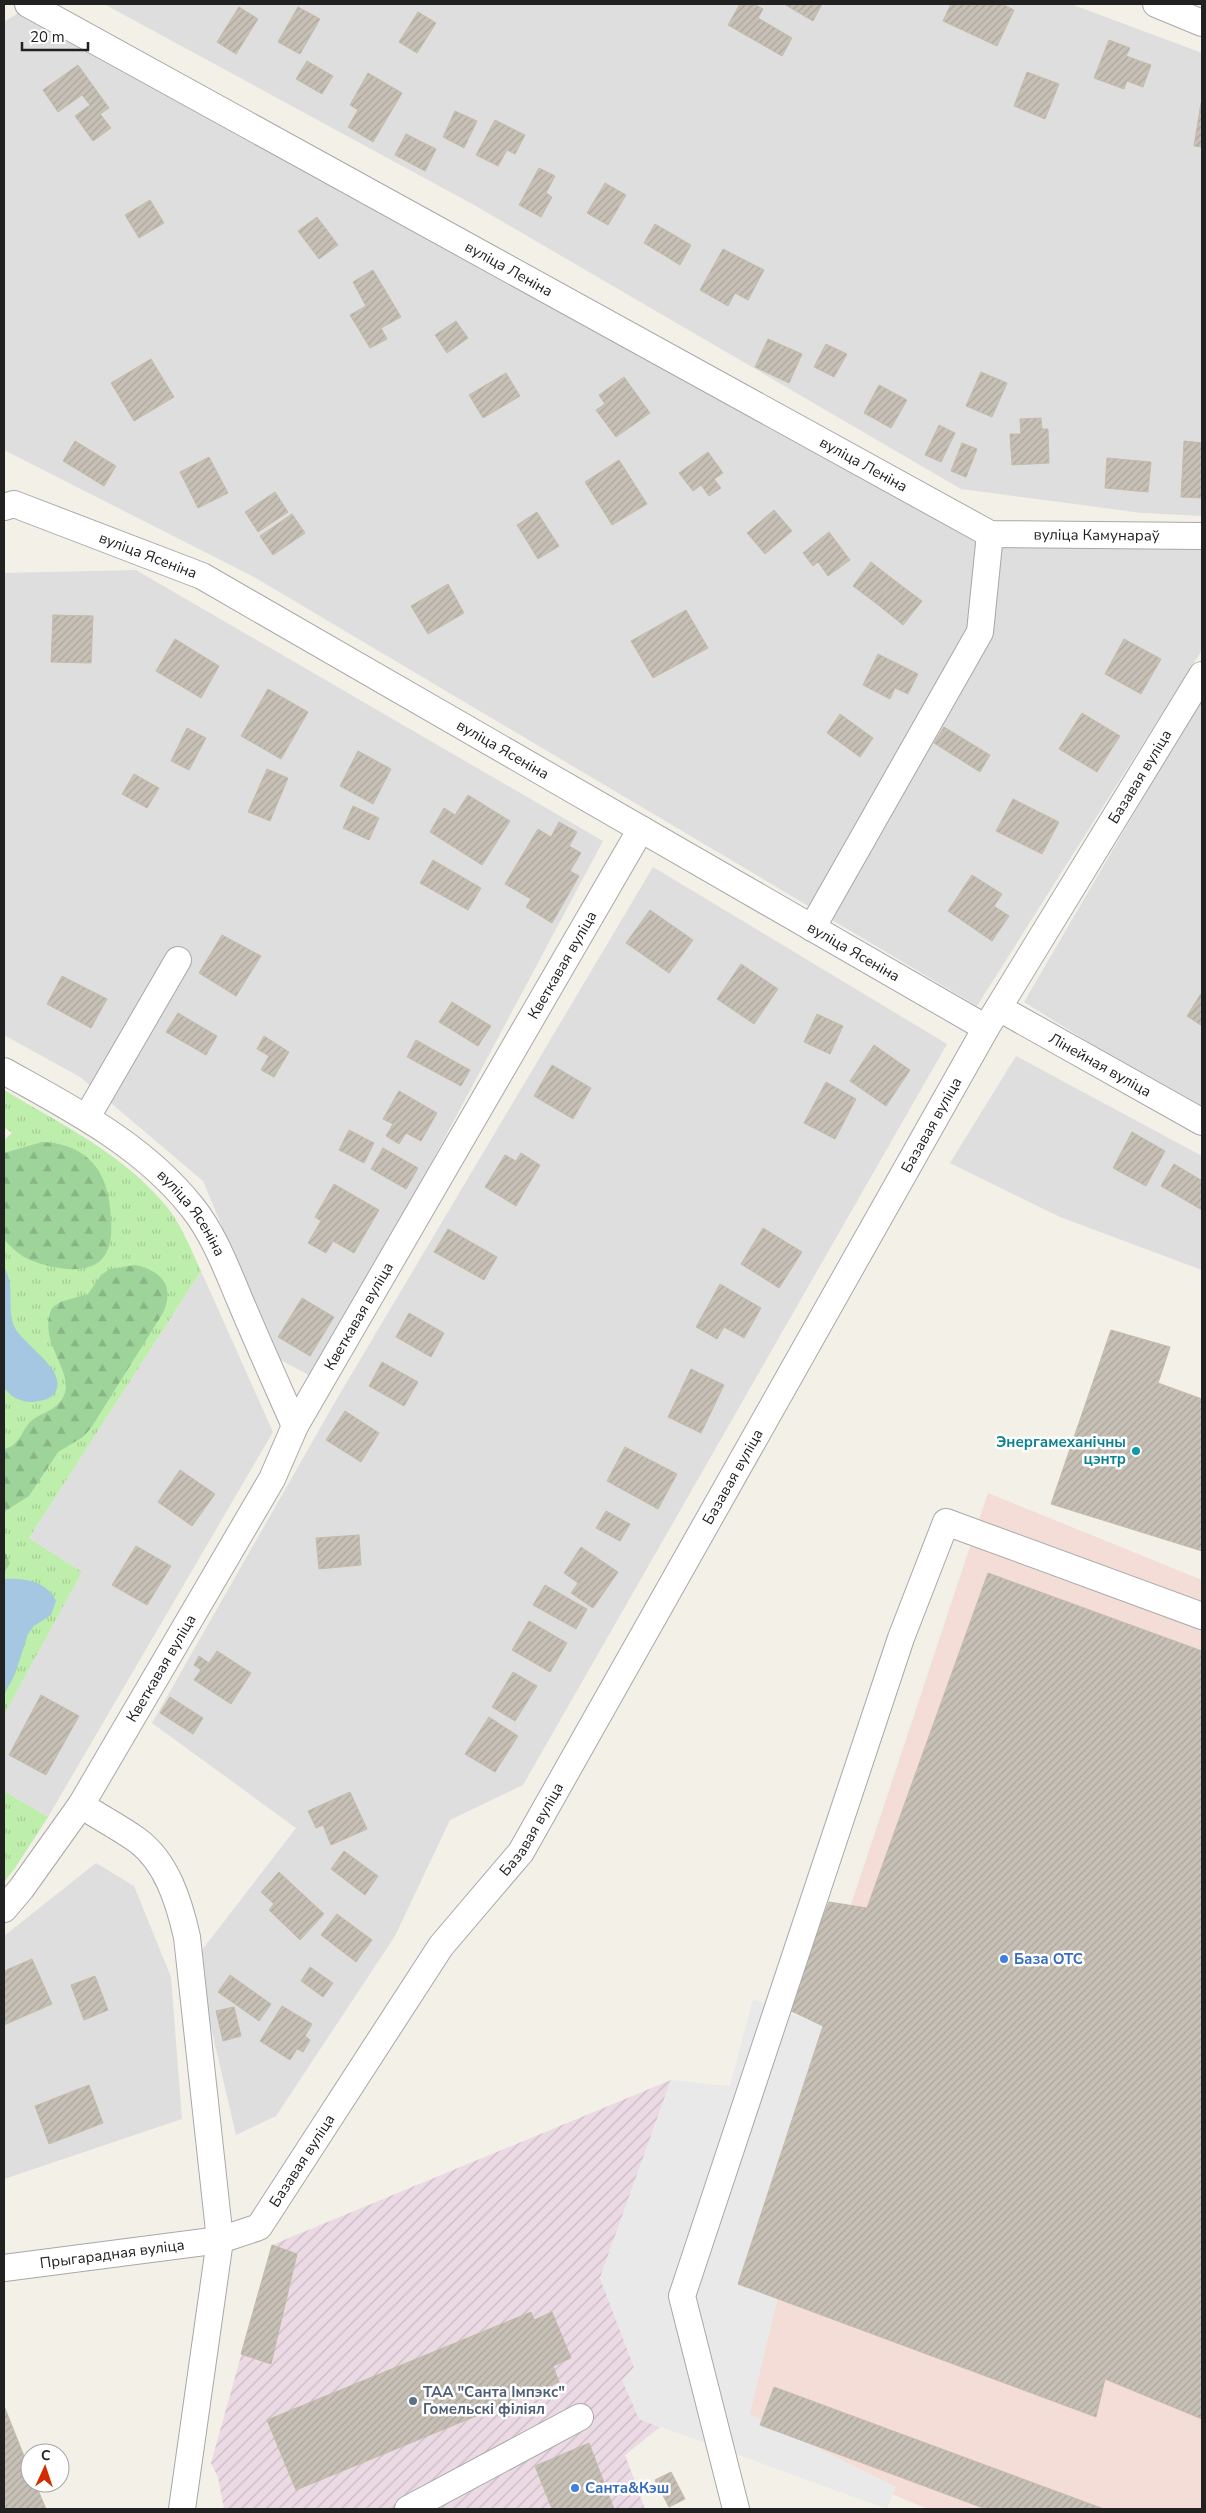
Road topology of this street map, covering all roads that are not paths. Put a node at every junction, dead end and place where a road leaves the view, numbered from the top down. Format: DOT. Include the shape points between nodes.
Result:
graph roads {
  1 [pos="28,4"];
  2 [pos="1156,4"];
  3 [pos="1202,23"];
  4 [pos="4,507"];
  5 [pos="990,534"];
  6 [pos="1202,536"];
  7 [pos="1202,675"];
  8 [pos="641,829"];
  9 [pos="812,928"];
  10 [pos="178,960"];
  11 [pos="992,1018"];
  12 [pos="4,1071"];
  13 [pos="87,1117"];
  14 [pos="1202,1122"];
  15 [pos="295,1426"];
  16 [pos="1202,1616"];
  17 [pos="81,1805"];
  18 [pos="4,1909"];
  19 [pos="220,2240"];
  20 [pos="4,2268"];
  21 [pos="580,2417"];
  22 [pos="182,2509"];
  23 [pos="408,2509"];
  24 [pos="736,2509"];
  1 -- 5 [label="street, вуліца Леніна"];
  2 -- 3 [label="street"];
  4 -- 8 [label="street, вуліца Ясеніна" via="14,504 202,576"];
  5 -- 6 [label="street, вуліца Камунараў"];
  5 -- 9 [label="street" via="980,632"];
  7 -- 11 [label="street, Базавая вуліца"];
  8 -- 9 [label="street, вуліца Ясеніна"];
  8 -- 15 [label="street, Кветкавая вуліца"];
  9 -- 11 [label="street, вуліца Ясеніна"];
  10 -- 13 [label="street"];
  11 -- 14 [label="street, Лінейная вуліца"];
  11 -- 19 [label="street, Базавая вуліца" via="521,1852 441,1946 259,2227"];
  12 -- 13 [label="street, вуліца Ясеніна"];
  13 -- 15 [label="street, вуліца Ясеніна" via="142,1156 193,1208 225,1266"];
  15 -- 17 [label="street, Кветкавая вуліца" via="272,1479"];
  16 -- 24 [label="street" via="946,1522 901,1638 682,2296"];
  17 -- 18 [label="street, Кветкавая вуліца"];
  17 -- 19 [label="street" via="138,1841 155,1858 181,1909 187,1937"];
  19 -- 20 [label="street, Прыгарадная вуліца"];
  19 -- 22 [label="street"];
  21 -- 23 [label="street"];
}
